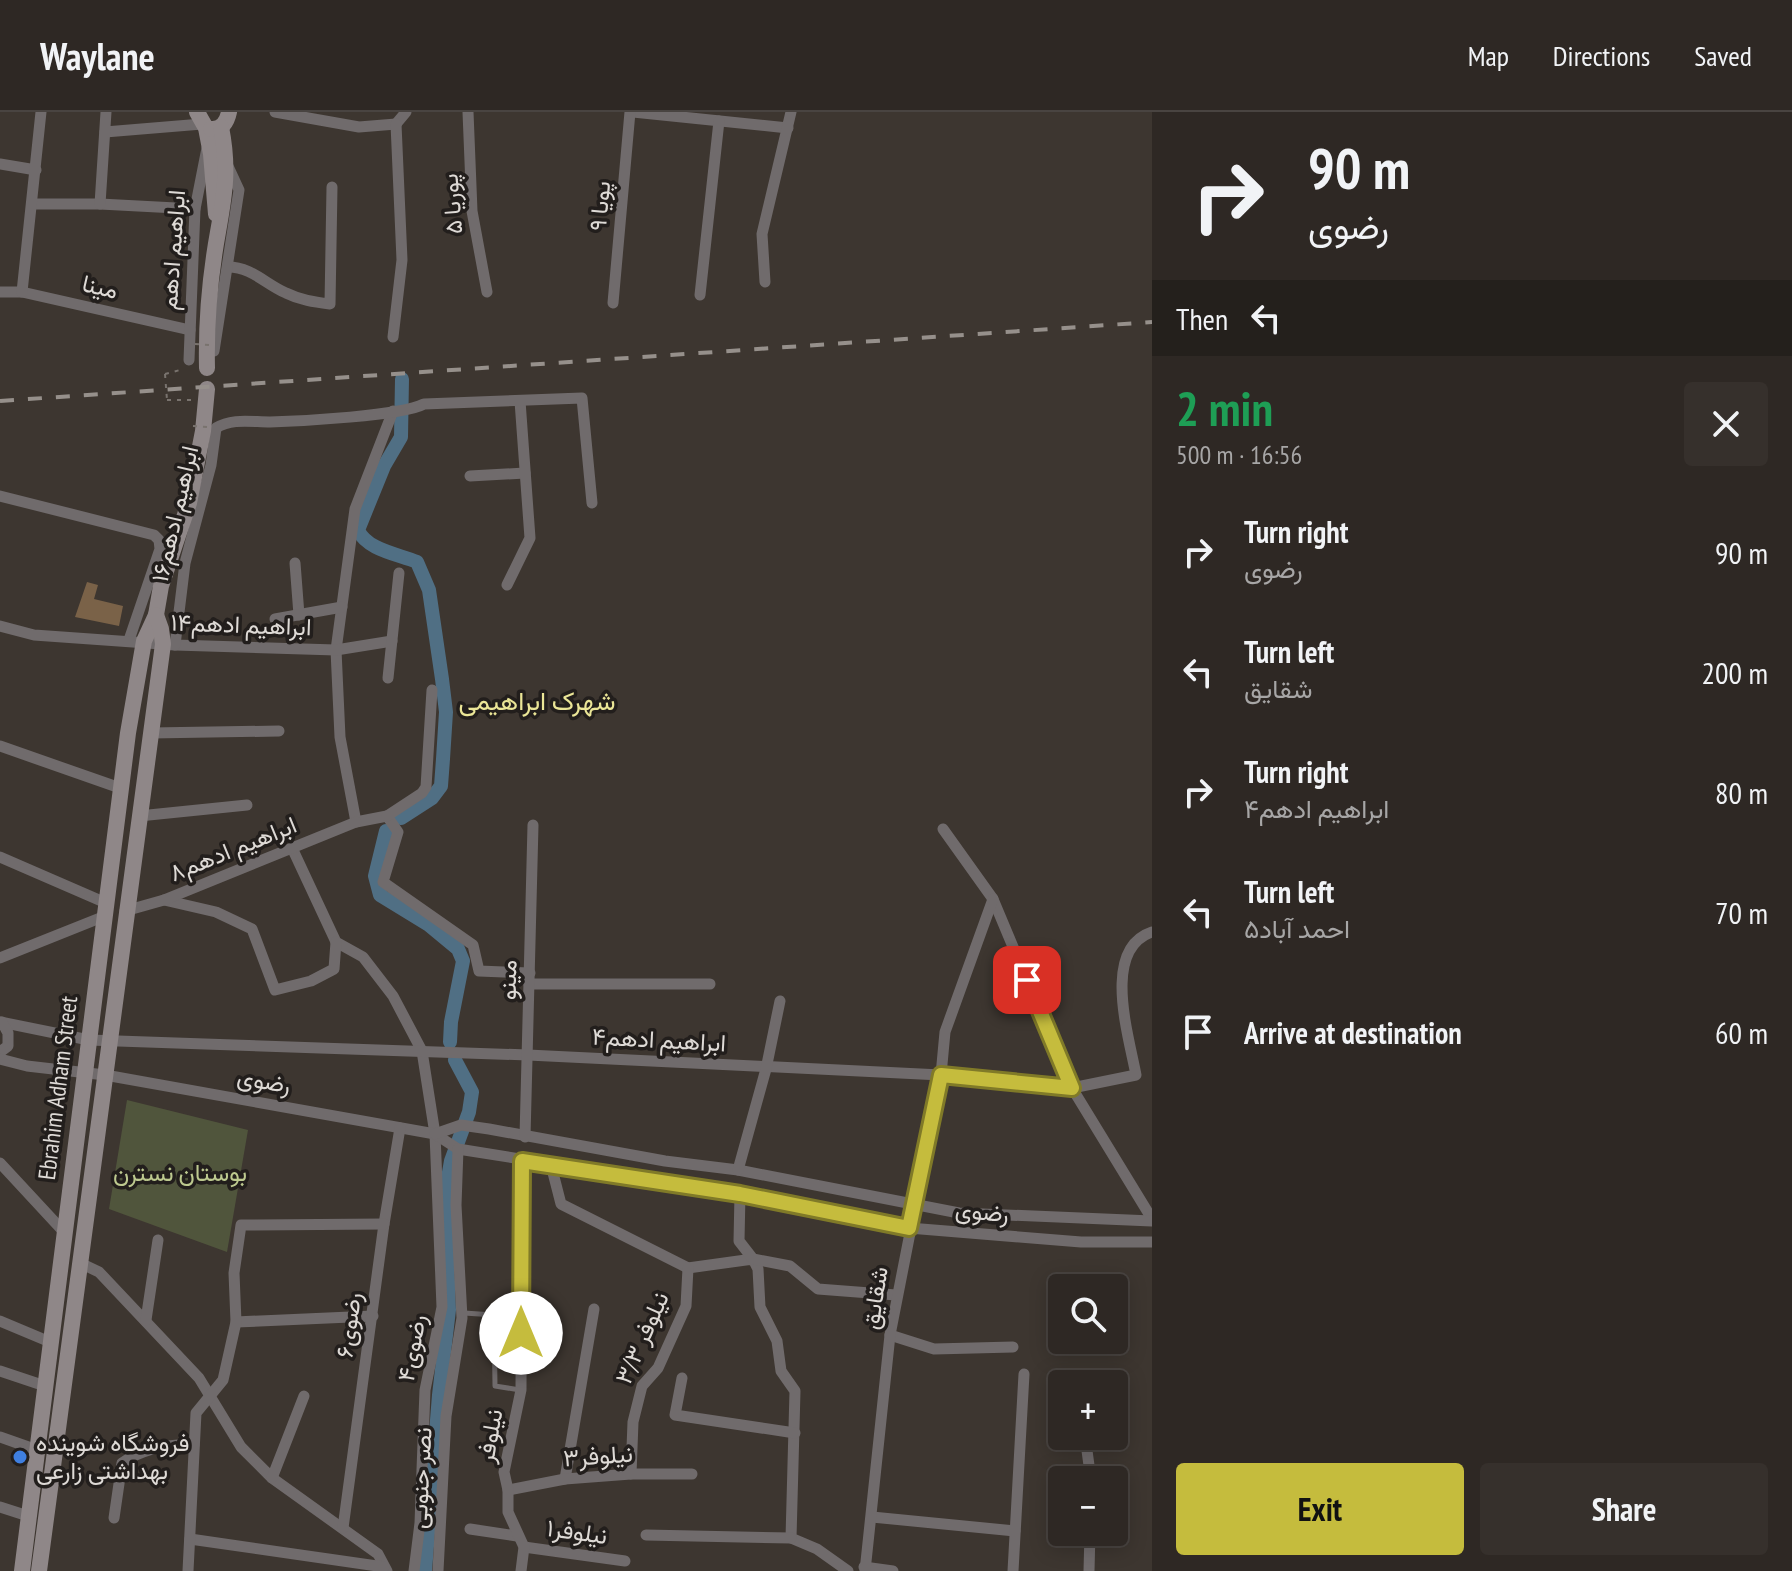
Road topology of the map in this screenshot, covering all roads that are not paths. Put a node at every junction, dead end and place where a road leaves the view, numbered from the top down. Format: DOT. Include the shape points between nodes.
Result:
graph roads {
  1 [pos="41,112"];
  2 [pos="106,112"];
  3 [pos="275,112"];
  4 [pos="406,112"];
  5 [pos="468,112"];
  6 [pos="631,112"];
  7 [pos="791,112"];
  8 [pos="719,121"];
  9 [pos="210,124"];
  10 [pos="396,124"];
  11 [pos="788,128"];
  12 [pos="105,132"];
  13 [pos="0,164"];
  14 [pos="227,164"];
  15 [pos="36,170"];
  16 [pos="332,187"];
  17 [pos="32,204"];
  18 [pos="100,204"];
  19 [pos="195,209"];
  20 [pos="219,231"];
  21 [pos="228,267"];
  22 [pos="765,282"];
  23 [pos="0,292"];
  24 [pos="22,292"];
  25 [pos="487,292"];
  26 [pos="700,295"];
  27 [pos="613,303"];
  28 [pos="190,330"];
  29 [pos="393,337"];
  30 [pos="212,348"];
  31 [pos="190,364"];
  32 [pos="207,368"];
  33 [pos="207,389"];
  34 [pos="520,401"];
  35 [pos="393,411"];
  36 [pos="525,473"];
  37 [pos="470,476"];
  38 [pos="0,496"];
  39 [pos="592,503"];
  40 [pos="295,563"];
  41 [pos="399,573"];
  42 [pos="507,585"];
  43 [pos="342,607"];
  44 [pos="156,615"];
  45 [pos="299,615"];
  46 [pos="275,619"];
  47 [pos="0,626"];
  48 [pos="136,641"];
  49 [pos="392,641"];
  50 [pos="169,644"];
  51 [pos="336,650"];
  52 [pos="388,678"];
  53 [pos="432,690"];
  54 [pos="279,731"];
  55 [pos="151,733"];
  56 [pos="0,746"];
  57 [pos="120,788"];
  58 [pos="247,805"];
  59 [pos="139,816"];
  60 [pos="387,816"];
  61 [pos="356,822"];
  62 [pos="533,825"];
  63 [pos="943,829"];
  64 [pos="293,850"];
  65 [pos="0,857"];
  66 [pos="993,899"];
  67 [pos="164,900"];
  68 [pos="106,909"];
  69 [pos="125,911"];
  70 [pos="1152,932"];
  71 [pos="336,942"];
  72 [pos="0,958"];
  73 [pos="530,978"];
  74 [pos="710,984"];
  75 [pos="780,1001"];
  76 [pos="1,1022"];
  77 [pos="89,1040"];
  78 [pos="109,1041"];
  79 [pos="422,1051"];
  80 [pos="0,1052"];
  81 [pos="528,1055"];
  82 [pos="0,1059"];
  83 [pos="766,1069"];
  84 [pos="85,1073"];
  85 [pos="105,1075"];
  86 [pos="941,1075"];
  87 [pos="1072,1088"];
  88 [pos="400,1128"];
  89 [pos="435,1134"];
  90 [pos="525,1137"];
  91 [pos="458,1149"];
  92 [pos="522,1161"];
  93 [pos="665,1161"];
  94 [pos="0,1163"];
  95 [pos="551,1165"];
  96 [pos="738,1170"];
  97 [pos="663,1183"];
  98 [pos="740,1194"];
  99 [pos="914,1205"];
  100 [pos="1152,1220"];
  101 [pos="384,1224"];
  102 [pos="909,1228"];
  103 [pos="64,1232"];
  104 [pos="158,1240"];
  105 [pos="1152,1242"];
  106 [pos="753,1259"];
  107 [pos="80,1263"];
  108 [pos="688,1268"];
  109 [pos="896,1295"];
  110 [pos="594,1309"];
  111 [pos="462,1312"];
  112 [pos="373,1316"];
  113 [pos="146,1320"];
  114 [pos="0,1321"];
  115 [pos="236,1322"];
  116 [pos="890,1335"];
  117 [pos="50,1342"];
  118 [pos="1013,1347"];
  119 [pos="0,1371"];
  120 [pos="1024,1374"];
  121 [pos="682,1378"];
  122 [pos="45,1386"];
  123 [pos="521,1390"];
  124 [pos="304,1396"];
  125 [pos="210,1397"];
  126 [pos="795,1433"];
  127 [pos="0,1437"];
  128 [pos="194,1445"];
  129 [pos="37,1450"];
  130 [pos="631,1474"];
  131 [pos="692,1474"];
  132 [pos="272,1478"];
  133 [pos="565,1479"];
  134 [pos="508,1490"];
  135 [pos="0,1507"];
  136 [pos="28,1516"];
  137 [pos="872,1517"];
  138 [pos="114,1518"];
  139 [pos="343,1528"];
  140 [pos="470,1529"];
  141 [pos="1015,1531"];
  142 [pos="646,1535"];
  143 [pos="517,1536"];
  144 [pos="791,1538"];
  145 [pos="190,1539"];
  146 [pos="1090,1546"];
  147 [pos="524,1547"];
  148 [pos="625,1561"];
  149 [pos="386,1569"];
  150 [pos="864,1569"];
  151 [pos="22,1571"];
  152 [pos="39,1571"];
  153 [pos="188,1571"];
  154 [pos="414,1571"];
  155 [pos="438,1571"];
  156 [pos="521,1571"];
  157 [pos="848,1571"];
  158 [pos="893,1571"];
  159 [pos="1013,1571"];
  160 [pos="1089,1571"];
  1 -- 15 [label="street"];
  2 -- 12 [label="street"];
  3 -- 10 [label="street" via="359,127"];
  4 -- 10 [label="street"];
  5 -- 25 [label="street, پوریا ۵" via="472,211"];
  6 -- 8 [label="street"];
  6 -- 27 [label="street, پویا ۹"];
  7 -- 11 [label="street"];
  8 -- 11 [label="street"];
  8 -- 26 [label="street"];
  9 -- 12 [label="street"];
  9 -- 14 [label="street"];
  9 -- 19 [label="street, ابراهیم ادهم"];
  9 -- 20 [label="street"];
  10 -- 29 [label="street" via="402,260"];
  11 -- 22 [label="street" via="762,234"];
  12 -- 18 [label="street"];
  13 -- 15 [label="street"];
  14 -- 20 [label="street"];
  14 -- 21 [label="street" via="239,190"];
  15 -- 17 [label="street"];
  16 -- 21 [label="street" via="330,304 283,292 244,267"];
  17 -- 18 [label="street"];
  17 -- 24 [label="street"];
  18 -- 19 [label="street"];
  19 -- 28 [label="street, ابراهیم ادهم"];
  20 -- 32 [label="street"];
  21 -- 30 [label="street"];
  23 -- 24 [label="street, مینا"];
  24 -- 28 [label="street, مینا"];
  28 -- 31 [label="street, ابراهیم ادهم"];
  33 -- 44 [label="street, Ebrahim Adham Street" via="195,478"];
  34 -- 35 [label="street" via="424,404"];
  34 -- 36 [label="street"];
  34 -- 39 [label="street" via="582,398"];
  35 -- 43 [label="street" via="355,509"];
  35 -- 50 [label="street, ابراهیم ادهم۱۶" via="226,422 216,428"];
  36 -- 37 [label="street"];
  36 -- 42 [label="street" via="530,538"];
  38 -- 48 [label="street" via="159,540"];
  40 -- 45 [label="street"];
  41 -- 49 [label="street"];
  43 -- 45 [label="street"];
  43 -- 51 [label="street"];
  44 -- 48 [label="street, Ebrahim Adham Street"];
  44 -- 50 [label="street, Ebrahim Adham Street"];
  45 -- 46 [label="street"];
  47 -- 48 [label="street, ابراهیم ادهم۱۴" via="34,635"];
  48 -- 50 [label="street, ابراهیم ادهم۱۴"];
  48 -- 57 [label="street, Ebrahim Adham Street"];
  49 -- 51 [label="street, ابراهیم ادهم۱۴"];
  49 -- 52 [label="street"];
  50 -- 51 [label="street, ابراهیم ادهم۱۴"];
  50 -- 55 [label="street, Ebrahim Adham Street"];
  51 -- 61 [label="street" via="340,737"];
  53 -- 60 [label="street" via="426,787"];
  54 -- 55 [label="street"];
  55 -- 59 [label="street, Ebrahim Adham Street"];
  56 -- 57 [label="street"];
  57 -- 68 [label="street, Ebrahim Adham Street"];
  58 -- 59 [label="street"];
  59 -- 69 [label="street, Ebrahim Adham Street"];
  60 -- 61 [label="street, ابراهیم ادهم۸"];
  60 -- 73 [label="street" via="398,832 383,882 473,945 479,971"];
  61 -- 64 [label="street, ابراهیم ادهم۸"];
  62 -- 73 [label="street, مینو"];
  63 -- 66 [label="street"];
  64 -- 67 [label="street, ابراهیم ادهم۸"];
  64 -- 71 [label="street"];
  65 -- 68 [label="street"];
  66 -- 86 [label="street, شقایق" via="945,1032"];
  66 -- 87 [label="street"];
  67 -- 69 [label="street, ابراهیم ادهم۸"];
  67 -- 71 [label="street" via="216,912 252,929 275,990 334,969"];
  68 -- 72 [label="street"];
  68 -- 77 [label="street, Ebrahim Adham Street"];
  69 -- 78 [label="street, Ebrahim Adham Street"];
  70 -- 87 [label="street, ابراهیم ادهم۴" via="1138,936 1124,959 1122,995 1136,1075"];
  71 -- 79 [label="street, رضوی۴" via="363,957 393,996"];
  73 -- 74 [label="street"];
  73 -- 81 [label="street, مینو"];
  75 -- 83 [label="street"];
  76 -- 77 [label="street, ابراهیم ادهم۴"];
  76 -- 80 [label="street" via="8,1046"];
  77 -- 78 [label="street, ابراهیم ادهم۴"];
  77 -- 84 [label="street, Ebrahim Adham Street"];
  78 -- 79 [label="street, ابراهیم ادهم۴"];
  78 -- 85 [label="street, Ebrahim Adham Street"];
  79 -- 81 [label="street, ابراهیم ادهم۴"];
  79 -- 89 [label="street, رضوی۴"];
  81 -- 83 [label="street, ابراهیم ادهم۴"];
  81 -- 90 [label="street, مینو"];
  82 -- 84 [label="street, رضوی"];
  83 -- 86 [label="street, ابراهیم ادهم۴"];
  83 -- 96 [label="street"];
  84 -- 85 [label="street, رضوی"];
  84 -- 103 [label="street, Ebrahim Adham Street"];
  85 -- 88 [label="street, رضوی"];
  85 -- 107 [label="street, Ebrahim Adham Street"];
  86 -- 87 [label="street, ابراهیم ادهم۴"];
  86 -- 99 [label="street, شقایق"];
  87 -- 100 [label="street"];
  88 -- 89 [label="street, رضوی"];
  88 -- 101 [label="street, رضوی۶"];
  89 -- 90 [label="street, رضوی" via="461,1125"];
  89 -- 91 [label="street, رضوی"];
  89 -- 154 [label="street, رضوی۴" via="442,1307 425,1390"];
  90 -- 93 [label="street, رضوی"];
  91 -- 92 [label="street, رضوی"];
  91 -- 111 [label="street, نصر جنوبی"];
  92 -- 95 [label="street, رضوی"];
  92 -- 123 [label="street, نیلوفر"];
  93 -- 96 [label="street, رضوی"];
  93 -- 97 [label="street"];
  94 -- 103 [label="street"];
  95 -- 97 [label="street, رضوی"];
  95 -- 108 [label="street" via="561,1204"];
  96 -- 99 [label="street, رضوی"];
  97 -- 98 [label="street, رضوی"];
  98 -- 102 [label="street, رضوی"];
  98 -- 106 [label="street" via="739,1241"];
  99 -- 100 [label="street, رضوی" via="959,1213"];
  99 -- 102 [label="street, شقایق"];
  101 -- 112 [label="street, رضوی۶"];
  101 -- 115 [label="street" via="241,1225 234,1273"];
  102 -- 105 [label="street, رضوی"];
  102 -- 109 [label="street, شقایق"];
  103 -- 117 [label="street, Ebrahim Adham Street"];
  104 -- 113 [label="street"];
  106 -- 108 [label="street"];
  106 -- 109 [label="street" via="790,1266 818,1289"];
  106 -- 126 [label="street" via="760,1307 777,1341 781,1371 795,1391"];
  107 -- 113 [label="street" via="99,1272"];
  107 -- 152 [label="street, Ebrahim Adham Street"];
  108 -- 130 [label="street, نیلوفر ۳/۳" via="686,1306 658,1368 642,1386 633,1422"];
  109 -- 116 [label="street, شقایق"];
  110 -- 133 [label="street"];
  111 -- 123 [label="lane" via="494,1315 495,1386"];
  111 -- 155 [label="street, نصر جنوبی" via="446,1416"];
  112 -- 115 [label="street"];
  112 -- 139 [label="street, رضوی۶"];
  113 -- 125 [label="street"];
  114 -- 117 [label="street"];
  115 -- 125 [label="street" via="223,1380"];
  116 -- 118 [label="street" via="934,1349"];
  116 -- 137 [label="street, شقایق"];
  117 -- 122 [label="street, Ebrahim Adham Street"];
  119 -- 122 [label="street"];
  120 -- 141 [label="street"];
  121 -- 126 [label="street" via="675,1415"];
  122 -- 129 [label="street, Ebrahim Adham Street"];
  123 -- 134 [label="street, نیلوفر" via="504,1472"];
  124 -- 132 [label="street"];
  125 -- 128 [label="street" via="196,1413"];
  125 -- 132 [label="street" via="241,1447"];
  126 -- 144 [label="street"];
  127 -- 129 [label="street"];
  128 -- 138 [label="street" via="137,1453 122,1463"];
  128 -- 145 [label="street"];
  129 -- 136 [label="street, Ebrahim Adham Street"];
  130 -- 131 [label="street, نیلوفر۳"];
  130 -- 133 [label="street, نیلوفر۳"];
  132 -- 139 [label="street"];
  133 -- 134 [label="street, نیلوفر۳"];
  134 -- 143 [label="street, نیلوفر" via="508,1512"];
  135 -- 136 [label="street"];
  136 -- 151 [label="street, Ebrahim Adham Street"];
  137 -- 141 [label="street"];
  137 -- 150 [label="street, شقایق"];
  139 -- 149 [label="street" via="378,1554"];
  140 -- 143 [label="street"];
  141 -- 159 [label="street"];
  142 -- 144 [label="street"];
  143 -- 147 [label="street, نیلوفر"];
  144 -- 157 [label="street"];
  145 -- 149 [label="street"];
  145 -- 153 [label="street"];
  146 -- 160 [label="street"];
  147 -- 148 [label="street, نیلوفر۱"];
  147 -- 156 [label="street"];
  150 -- 158 [label="street"];
}
